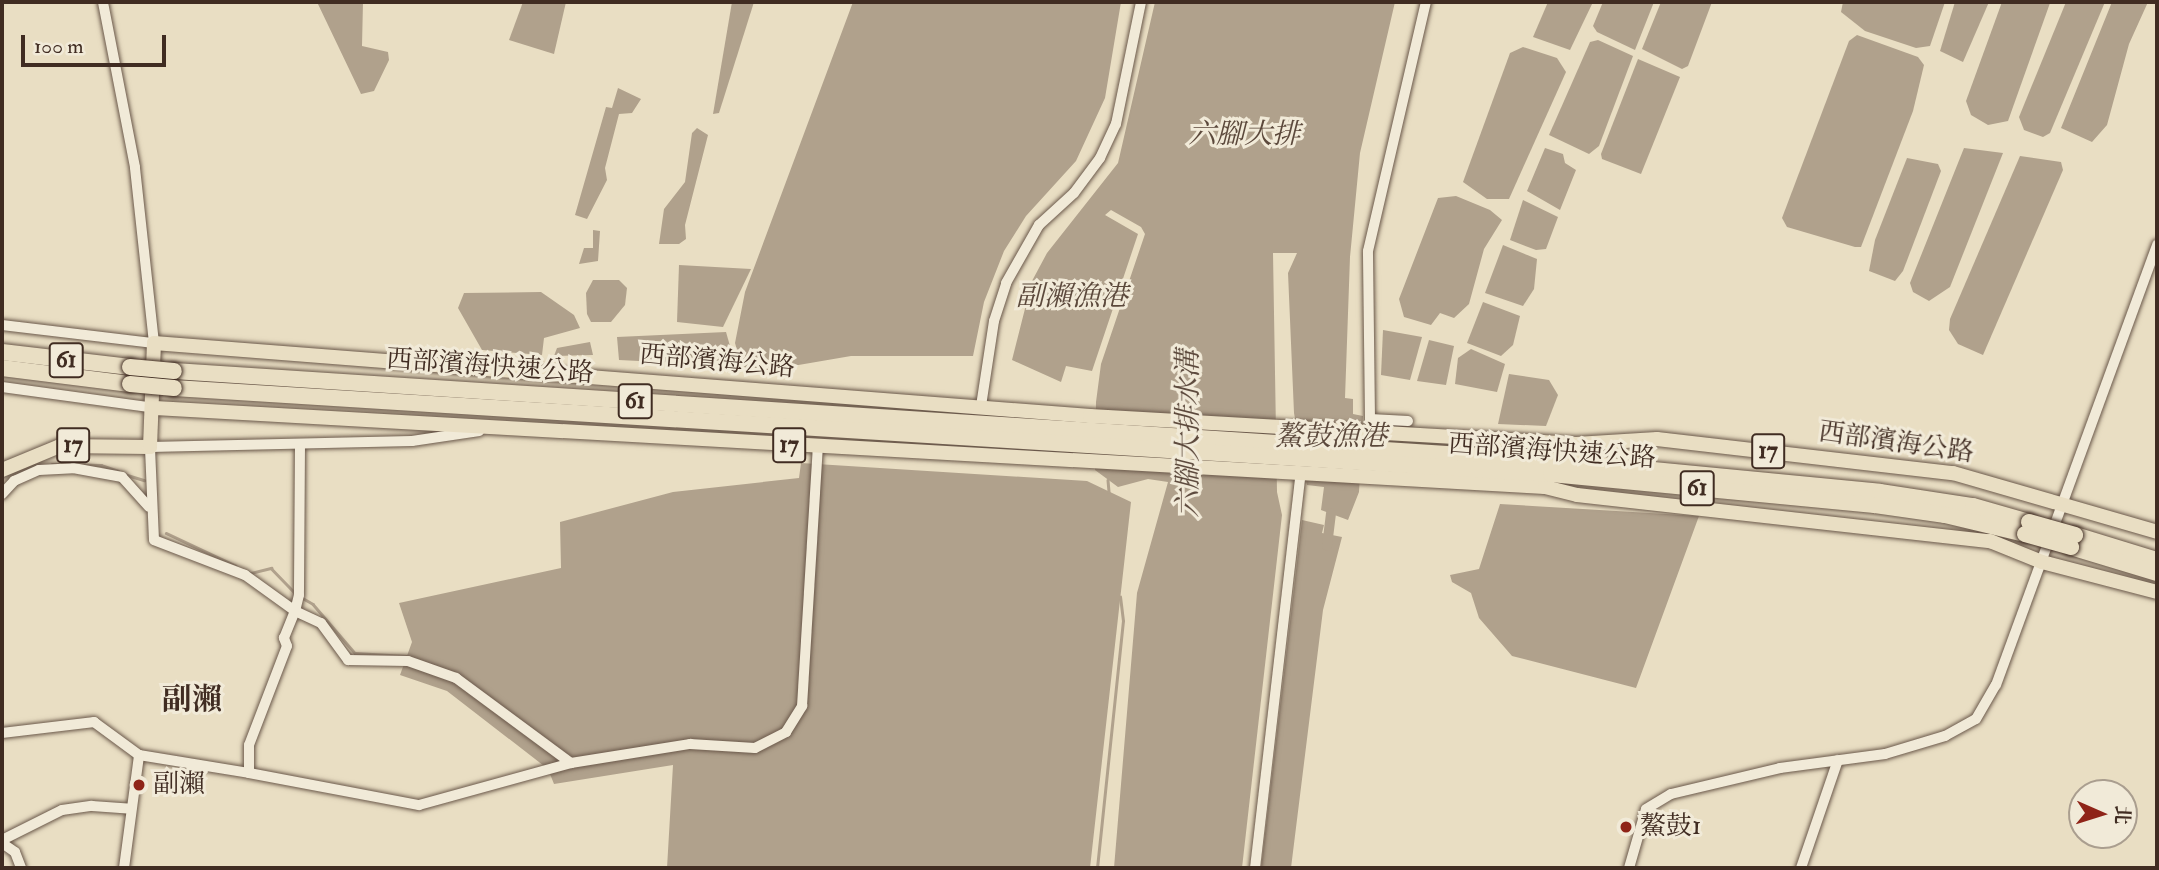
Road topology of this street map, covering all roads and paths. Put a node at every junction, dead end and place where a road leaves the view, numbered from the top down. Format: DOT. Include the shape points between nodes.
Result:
graph roads {
  1 [pos="103,2"];
  2 [pos="1141,2"];
  3 [pos="1426,2"];
  4 [pos="2157,245"];
  5 [pos="2,326"];
  6 [pos="154,343"];
  7 [pos="2,352"];
  8 [pos="2,368"];
  9 [pos="2,387"];
  10 [pos="981,406"];
  11 [pos="155,408"];
  12 [pos="1408,421"];
  13 [pos="491,429"];
  14 [pos="1093,432"];
  15 [pos="300,445"];
  16 [pos="150,447"];
  17 [pos="818,447"];
  18 [pos="1370,456"];
  19 [pos="2,470"];
  20 [pos="1301,473"];
  21 [pos="2,495"];
  22 [pos="2064,502"];
  23 [pos="149,507"];
  24 [pos="2157,532"];
  25 [pos="2073,541"];
  26 [pos="2157,560"];
  27 [pos="2042,562"];
  28 [pos="2157,573"];
  29 [pos="2157,592"];
  30 [pos="295,611"];
  31 [pos="2,733"];
  32 [pos="139,755"];
  33 [pos="1838,760"];
  34 [pos="571,763"];
  35 [pos="249,774"];
  36 [pos="131,809"];
  37 [pos="2,841"];
  38 [pos="21,868"];
  39 [pos="124,868"];
  40 [pos="1255,868"];
  41 [pos="1629,868"];
  42 [pos="1801,868"];
  1 -- 6 [label="street" via="135,167"];
  2 -- 10 [label="street" via="1115,124 1100,158 1074,193 1039,225 1006,283 992,334"];
  3 -- 12 [label="street" via="1368,251 1370,419"];
  4 -- 22 [label="street"];
  5 -- 6 [label="street"];
  6 -- 10 [label="main road, 西部濱海公路 / 17"];
  6 -- 11 [label="main road"];
  7 -- 14 [label="highway, 西部濱海快速公路 / 61, bridge" via="174,371"];
  8 -- 14 [label="highway, 西部濱海快速公路 / 61, bridge" via="174,388"];
  9 -- 11 [label="street"];
  10 -- 14 [label="main road, 西部濱海公路 / 17"];
  11 -- 13 [label="main road, 17"];
  11 -- 16 [label="main road"];
  13 -- 15 [label="street" via="412,441"];
  13 -- 17 [label="main road, 17"];
  14 -- 18 [label="highway, 61"];
  15 -- 16 [label="street"];
  15 -- 30 [label="street" via="299,595"];
  16 -- 19 [label="main road, 17" via="60,446"];
  16 -- 23 [label="street"];
  17 -- 20 [label="main road, 17"];
  17 -- 34 [label="street" via="802,706 792,728 764,743 690,744"];
  18 -- 20 [label="main road, 17"];
  18 -- 22 [label="main road, 西部濱海公路 / 17" via="1657,439 1953,473"];
  18 -- 25 [label="highway, 西部濱海快速公路 / 61, bridge" via="1738,477 1973,506"];
  18 -- 27 [label="main road, 17" via="1577,495 1990,541"];
  20 -- 40 [label="street"];
  21 -- 23 [label="street" via="14,481 39,470 73,468 122,477"];
  22 -- 24 [label="main road, 西部濱海公路 / 17"];
  22 -- 27 [label="street"];
  23 -- 30 [label="street" via="154,540 245,575"];
  25 -- 26 [label="highway, 61"];
  25 -- 28 [label="highway, 61"];
  27 -- 29 [label="main road, 17"];
  27 -- 33 [label="street" via="1996,685 1976,719 1945,736 1885,754"];
  30 -- 34 [label="street" via="321,623 348,660 408,661 456,678"];
  30 -- 35 [label="street" via="284,638 287,646 249,746"];
  31 -- 32 [label="street" via="94,722"];
  32 -- 35 [label="street"];
  32 -- 36 [label="street"];
  33 -- 41 [label="street" via="1671,794 1646,810"];
  33 -- 42 [label="street"];
  34 -- 35 [label="street" via="419,805"];
  36 -- 37 [label="street" via="92,806 62,810"];
  36 -- 39 [label="street"];
  37 -- 38 [label="street" via="15,852"];
}
